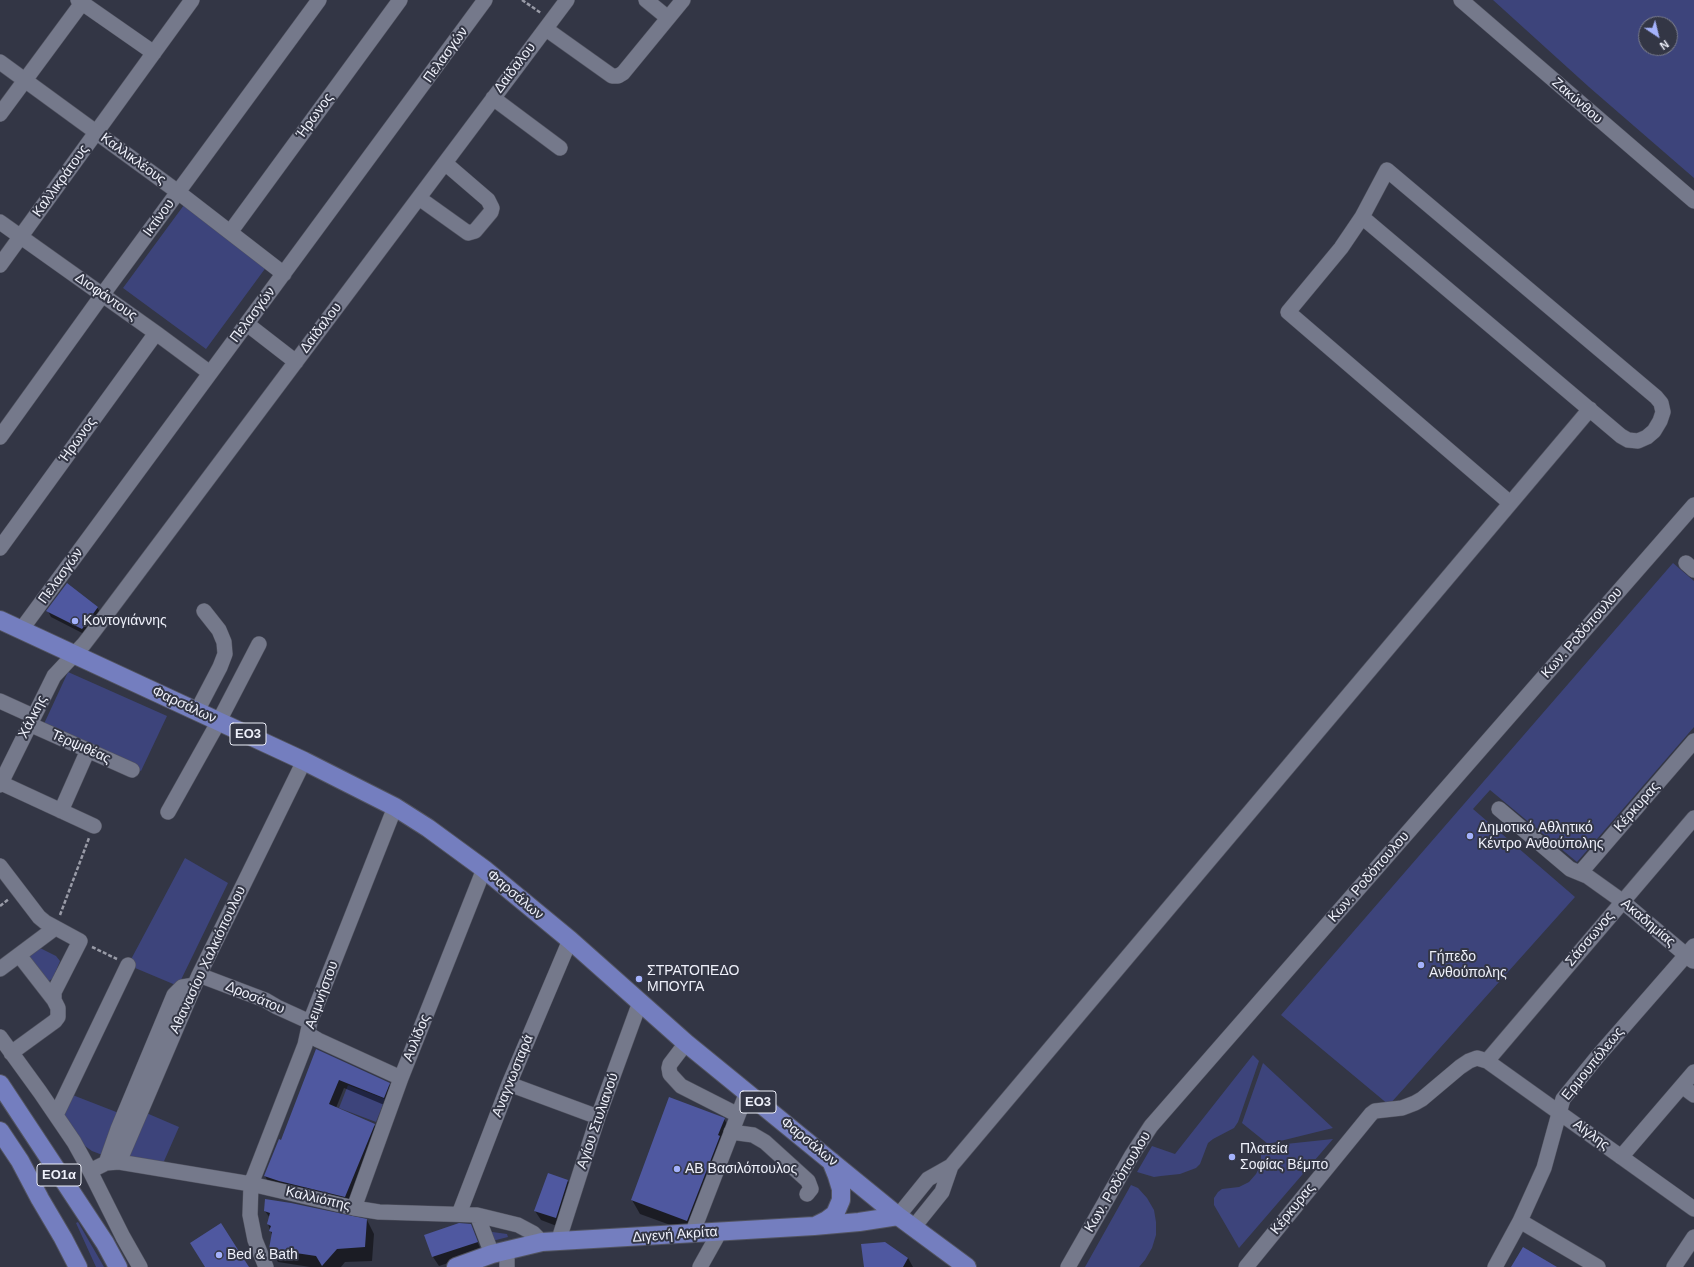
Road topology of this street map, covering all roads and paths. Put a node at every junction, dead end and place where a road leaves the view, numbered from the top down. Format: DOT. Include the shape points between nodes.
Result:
graph roads {
  1 [pos="192,0"];
  2 [pos="320,0"];
  3 [pos="400,0"];
  4 [pos="485,0"];
  5 [pos="522,0"];
  6 [pos="567,0"];
  7 [pos="646,0"];
  8 [pos="683,0"];
  9 [pos="1461,0"];
  10 [pos="80,2"];
  11 [pos="668,18"];
  12 [pos="548,25"];
  13 [pos="154,53"];
  14 [pos="0,62"];
  15 [pos="25,80"];
  16 [pos="494,98"];
  17 [pos="0,114"];
  18 [pos="96,133"];
  19 [pos="560,148"];
  20 [pos="445,163"];
  21 [pos="178,192"];
  22 [pos="419,198"];
  23 [pos="1694,201"];
  24 [pos="1362,217"];
  25 [pos="0,222"];
  26 [pos="231,231"];
  27 [pos="20,237"];
  28 [pos="0,265"];
  29 [pos="284,274"];
  30 [pos="103,294"];
  31 [pos="247,324"];
  32 [pos="156,333"];
  33 [pos="296,362"];
  34 [pos="210,373"];
  35 [pos="1590,409"];
  36 [pos="0,437"];
  37 [pos="1510,504"];
  38 [pos="1694,505"];
  39 [pos="0,548"];
  40 [pos="204,611"];
  41 [pos="0,620"];
  42 [pos="22,630"];
  43 [pos="259,644"];
  44 [pos="74,655"];
  45 [pos="0,701"];
  46 [pos="197,711"];
  47 [pos="31,720"];
  48 [pos="219,721"];
  49 [pos="1694,741"];
  50 [pos="88,750"];
  51 [pos="304,761"];
  52 [pos="132,770"];
  53 [pos="0,784"];
  54 [pos="395,807"];
  55 [pos="1499,809"];
  56 [pos="61,811"];
  57 [pos="168,812"];
  58 [pos="1694,818"];
  59 [pos="94,826"];
  60 [pos="0,866"];
  61 [pos="484,869"];
  62 [pos="1580,873"];
  63 [pos="1622,901"];
  64 [pos="55,928"];
  65 [pos="570,940"];
  66 [pos="80,941"];
  67 [pos="1691,954"];
  68 [pos="19,955"];
  69 [pos="128,965"];
  70 [pos="0,969"];
  71 [pos="197,980"];
  72 [pos="54,1000"];
  73 [pos="640,1002"];
  74 [pos="309,1028"];
  75 [pos="0,1037"];
  76 [pos="686,1043"];
  77 [pos="11,1053"];
  78 [pos="1487,1061"];
  79 [pos="1694,1072"];
  80 [pos="401,1078"];
  81 [pos="0,1084"];
  82 [pos="509,1084"];
  83 [pos="1688,1090"];
  84 [pos="747,1092"];
  85 [pos="1559,1112"];
  86 [pos="56,1115"];
  87 [pos="738,1115"];
  88 [pos="598,1117"];
  89 [pos="0,1131"];
  90 [pos="732,1132"];
  91 [pos="1621,1157"];
  92 [pos="830,1160"];
  93 [pos="112,1163"];
  94 [pos="951,1166"];
  95 [pos="90,1171"];
  96 [pos="251,1184"];
  97 [pos="807,1194"];
  98 [pos="354,1208"];
  99 [pos="1694,1209"];
  100 [pos="459,1214"];
  101 [pos="477,1215"];
  102 [pos="898,1216"];
  103 [pos="1520,1221"];
  104 [pos="814,1226"];
  105 [pos="913,1228"];
  106 [pos="719,1232"];
  107 [pos="692,1234"];
  108 [pos="1694,1237"];
  109 [pos="550,1242"];
  110 [pos="502,1257"];
  111 [pos="78,1267"];
  112 [pos="118,1267"];
  113 [pos="140,1267"];
  114 [pos="266,1267"];
  115 [pos="456,1267"];
  116 [pos="700,1267"];
  117 [pos="968,1267"];
  118 [pos="1068,1267"];
  119 [pos="1246,1267"];
  120 [pos="1495,1267"];
  121 [pos="1598,1267"];
  122 [pos="1674,1267"];
  1 -- 13 [label="street, Καλλικράτους"];
  2 -- 21 [label="street, Ικτίνου"];
  3 -- 26 [label="street, Ήρωνος"];
  4 -- 29 [label="street, Πελασγών"];
  5 -- 12 [label="path"];
  6 -- 12 [label="street, Δαίδαλου"];
  7 -- 11 [label="street"];
  8 -- 11 [label="street"];
  9 -- 23 [label="street, Ζακύνθου"];
  10 -- 13 [label="street"];
  10 -- 15 [label="street"];
  11 -- 12 [label="street" via="618,76 612,76"];
  12 -- 16 [label="street, Δαίδαλου"];
  13 -- 18 [label="street, Καλλικράτους"];
  14 -- 15 [label="street, Καλλικλέους"];
  15 -- 17 [label="street"];
  15 -- 18 [label="street, Καλλικλέους"];
  16 -- 19 [label="street"];
  16 -- 20 [label="street, Δαίδαλου"];
  18 -- 21 [label="street, Καλλικλέους"];
  18 -- 27 [label="street, Καλλικράτους"];
  20 -- 22 [label="street, Δαίδαλου"];
  20 -- 22 [label="street" via="488,200 492,208 490,212 475,231 464,233"];
  21 -- 26 [label="street, Καλλικλέους"];
  21 -- 30 [label="street, Ικτίνου"];
  22 -- 33 [label="street, Δαίδαλου"];
  24 -- 35 [label="street"];
  24 -- 35 [label="street" via="1387,170 1656,397 1663,412 1654,431 1638,441 1621,436"];
  24 -- 37 [label="street" via="1342,248 1288,312"];
  25 -- 27 [label="street, Διοφάντους"];
  26 -- 29 [label="street, Καλλικλέους"];
  27 -- 28 [label="street, Καλλικράτους"];
  27 -- 30 [label="street, Διοφάντους"];
  29 -- 31 [label="street, Πελασγών"];
  30 -- 32 [label="street, Διοφάντους"];
  30 -- 36 [label="street, Ικτίνου"];
  31 -- 33 [label="street"];
  31 -- 34 [label="street, Πελασγών"];
  32 -- 34 [label="street, Διοφάντους"];
  32 -- 39 [label="street, Ήρωνος"];
  33 -- 44 [label="street, Δαίδαλου" via="94,632"];
  34 -- 42 [label="street, Πελασγών"];
  35 -- 37 [label="street"];
  37 -- 94 [label="street"];
  38 -- 118 [label="street, Κων. Ροδόπουλου" via="1151,1126"];
  40 -- 46 [label="street" via="219,630 224,642 224,654"];
  41 -- 42 [label="main road, Φαρσάλων / ΕΟ3"];
  42 -- 44 [label="main road, Φαρσάλων / ΕΟ3"];
  43 -- 48 [label="street"];
  44 -- 46 [label="main road, Φαρσάλων / ΕΟ3"];
  44 -- 47 [label="street, Χάλκης" via="54,676"];
  45 -- 47 [label="street, Τερψιθέας"];
  46 -- 48 [label="main road, Φαρσάλων / ΕΟ3"];
  47 -- 50 [label="street, Τερψιθέας"];
  47 -- 53 [label="street, Χάλκης"];
  48 -- 51 [label="main road, Φαρσάλων / ΕΟ3"];
  48 -- 57 [label="street"];
  49 -- 62 [label="street, Κέρκυρας"];
  50 -- 52 [label="street, Τερψιθέας"];
  50 -- 56 [label="street"];
  51 -- 54 [label="main road, Φαρσάλων / ΕΟ3"];
  51 -- 71 [label="street, Αθανασίου Χαλκιόπουλου"];
  53 -- 56 [label="street"];
  54 -- 61 [label="main road, Φαρσάλων / ΕΟ3"];
  54 -- 74 [label="street, Αειμνήστου"];
  55 -- 62 [label="street, Ακαδημίας" via="1570,869"];
  56 -- 59 [label="street"];
  58 -- 63 [label="street, Σάσσωνος"];
  59 -- 64 [label="path"];
  60 -- 64 [label="street" via="39,917"];
  61 -- 65 [label="main road, Φαρσάλων / ΕΟ3"];
  61 -- 80 [label="street, Αυλίδος"];
  62 -- 63 [label="street, Ακαδημίας"];
  63 -- 67 [label="street, Ακαδημίας"];
  63 -- 78 [label="street, Σάσσωνος"];
  64 -- 66 [label="street"];
  64 -- 68 [label="street"];
  65 -- 73 [label="main road, Φαρσάλων / ΕΟ3"];
  65 -- 82 [label="street, Αναγνωσταρά"];
  66 -- 69 [label="path"];
  66 -- 72 [label="street" via="56,987"];
  67 -- 85 [label="street, Ερμουπόλεως" via="1598,1056 1563,1099"];
  68 -- 70 [label="street"];
  68 -- 72 [label="street"];
  69 -- 86 [label="street"];
  71 -- 74 [label="street, Δροσάτου" via="265,1000"];
  71 -- 93 [label="street, Αθανασίου Χαλκιόπουλου"];
  72 -- 77 [label="street" via="59,1012 55,1021"];
  73 -- 76 [label="main road, Φαρσάλων / ΕΟ3"];
  73 -- 88 [label="street, Αγίου Στυλιανού"];
  74 -- 80 [label="street, Δροσάτου" via="318,1040"];
  74 -- 96 [label="street, Αειμνήστου" via="305,1045"];
  75 -- 77 [label="street"];
  76 -- 84 [label="main road, Φαρσάλων / ΕΟ3"];
  76 -- 87 [label="street" via="670,1064 670,1074 681,1086"];
  77 -- 86 [label="street"];
  78 -- 85 [label="street, Αίγλης"];
  78 -- 119 [label="street, Κέρκυρας" via="1477,1058 1469,1061 1415,1103 1371,1114"];
  79 -- 83 [label="street"];
  80 -- 98 [label="street, Αυλίδος"];
  81 -- 112 [label="main road, ΕΟ1α" via="105,1243"];
  82 -- 88 [label="street"];
  82 -- 100 [label="street, Αναγνωσταρά"];
  83 -- 91 [label="street"];
  84 -- 87 [label="street"];
  84 -- 92 [label="main road, Φαρσάλων / ΕΟ3"];
  85 -- 91 [label="street, Αίγλης"];
  85 -- 103 [label="street, Ερμουπόλεως" via="1544,1168"];
  86 -- 95 [label="street"];
  87 -- 90 [label="street"];
  88 -- 109 [label="street, Αγίου Στυλιανού"];
  89 -- 111 [label="main road, ΕΟ1α" via="20,1161"];
  90 -- 97 [label="street" via="753,1135 765,1142 808,1181 810,1189"];
  90 -- 107 [label="street"];
  91 -- 99 [label="street, Αίγλης"];
  92 -- 102 [label="main road, Φαρσάλων / ΕΟ3"];
  92 -- 104 [label="main road" via="841,1188 842,1200 835,1214"];
  93 -- 95 [label="street"];
  93 -- 96 [label="street, Καλλιόπης"];
  94 -- 102 [label="street" via="928,1179"];
  94 -- 105 [label="street" via="942,1192"];
  95 -- 113 [label="street"];
  96 -- 98 [label="street, Καλλιόπης"];
  96 -- 114 [label="street, Αειμνήστου" via="252,1228"];
  98 -- 100 [label="street, Καλλιόπης" via="379,1212"];
  100 -- 101 [label="street, Καλλιόπης"];
  101 -- 109 [label="street, Καλλιόπης" via="518,1225"];
  101 -- 110 [label="street"];
  102 -- 104 [label="main road, Διγενή Ακρίτα"];
  102 -- 105 [label="main road, Φαρσάλων / ΕΟ3"];
  103 -- 120 [label="street, Ερμουπόλεως"];
  103 -- 121 [label="street"];
  104 -- 106 [label="main road, Διγενή Ακρίτα"];
  105 -- 117 [label="main road, Φαρσάλων / ΕΟ3"];
  106 -- 107 [label="main road, Διγενή Ακρίτα"];
  106 -- 116 [label="street"];
  107 -- 109 [label="main road, Διγενή Ακρίτα"];
  108 -- 122 [label="street"];
  109 -- 110 [label="main road, Διγενή Ακρίτα"];
  110 -- 115 [label="main road, Διγενή Ακρίτα"];
}
